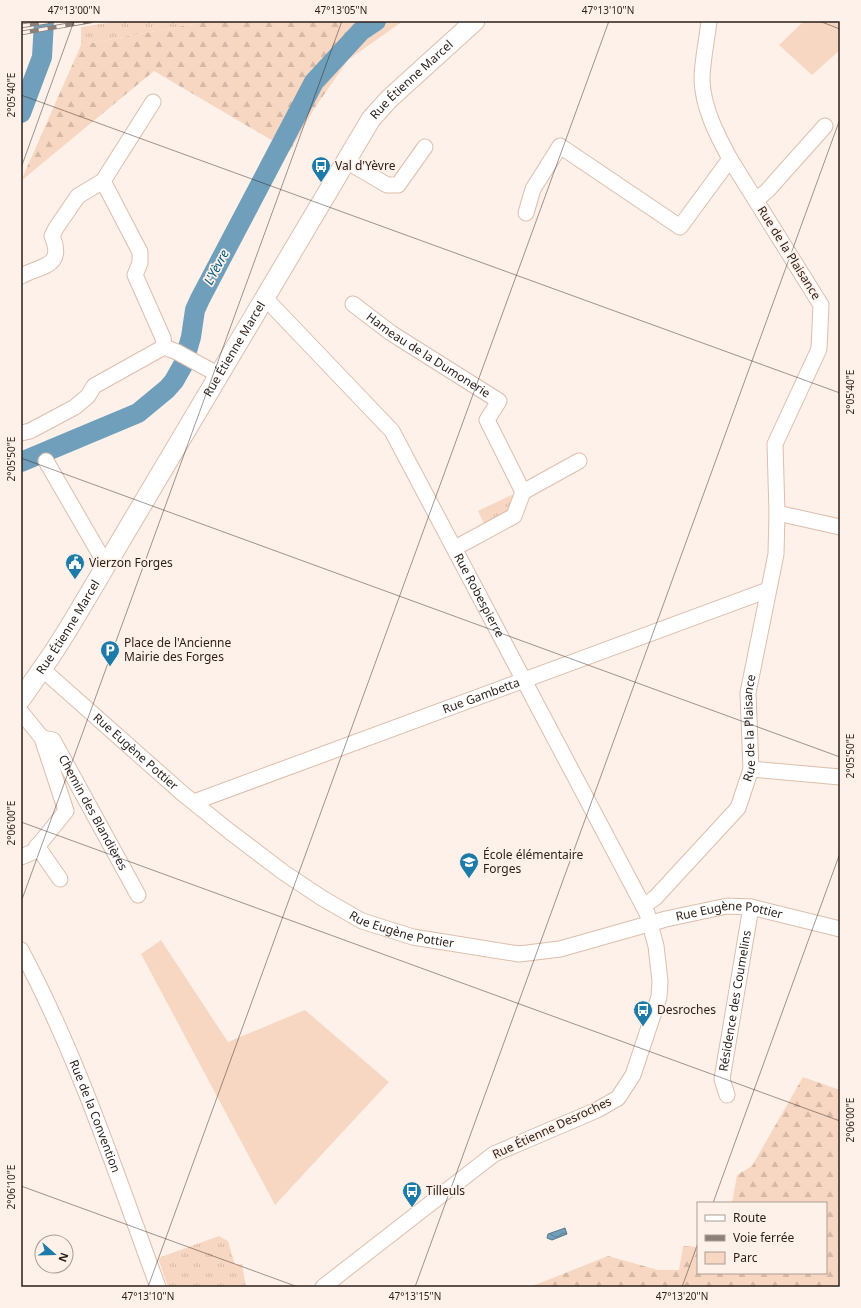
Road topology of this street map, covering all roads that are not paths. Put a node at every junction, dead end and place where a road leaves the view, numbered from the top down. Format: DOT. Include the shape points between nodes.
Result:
graph roads {
  1 [pos="475,21"];
  2 [pos="710,21"];
  3 [pos="152,102"];
  4 [pos="825,126"];
  5 [pos="425,147"];
  6 [pos="730,159"];
  7 [pos="346,161"];
  8 [pos="102,181"];
  9 [pos="756,200"];
  10 [pos="526,213"];
  11 [pos="21,276"];
  12 [pos="265,298"];
  13 [pos="353,304"];
  14 [pos="171,349"];
  15 [pos="219,375"];
  16 [pos="21,434"];
  17 [pos="579,460"];
  18 [pos="46,461"];
  19 [pos="523,492"];
  20 [pos="777,513"];
  21 [pos="840,527"];
  22 [pos="455,548"];
  23 [pos="109,561"];
  24 [pos="768,590"];
  25 [pos="42,669"];
  26 [pos="523,680"];
  27 [pos="21,699"];
  28 [pos="21,712"];
  29 [pos="42,738"];
  30 [pos="751,769"];
  31 [pos="840,777"];
  32 [pos="194,802"];
  33 [pos="38,846"];
  34 [pos="21,858"];
  35 [pos="60,879"];
  36 [pos="138,895"];
  37 [pos="643,906"];
  38 [pos="751,907"];
  39 [pos="651,924"];
  40 [pos="840,929"];
  41 [pos="21,950"];
  42 [pos="726,1094"];
  43 [pos="158,1287"];
  44 [pos="323,1287"];
  1 -- 7 [label="main road, Rue Étienne Marcel" via="382,105"];
  2 -- 6 [label="street, Rue de la Plaisance" via="702,80 707,108"];
  3 -- 8 [label="street"];
  4 -- 9 [label="street"];
  5 -- 7 [label="street" via="398,185 387,185"];
  6 -- 9 [label="street, Rue de la Plaisance"];
  6 -- 10 [label="street" via="680,227 560,146 534,189"];
  7 -- 12 [label="main road, Rue Étienne Marcel"];
  8 -- 11 [label="street" via="78,196 56,228 52,236 57,248 56,256 51,264"];
  8 -- 14 [label="street" via="140,252 140,263 135,275 162,338"];
  9 -- 20 [label="street, Rue de la Plaisance" via="821,305 819,349 775,444"];
  12 -- 15 [label="main road, Rue Étienne Marcel"];
  12 -- 22 [label="street, Rue Robespierre" via="392,431"];
  13 -- 19 [label="street, Hameau de la Dumonerie" via="391,333 499,401 487,420"];
  14 -- 15 [label="street"];
  14 -- 16 [label="street" via="94,386 88,396 75,407"];
  15 -- 23 [label="main road, Rue Étienne Marcel"];
  17 -- 19 [label="street"];
  18 -- 23 [label="street" via="101,556"];
  19 -- 22 [label="street" via="514,516"];
  20 -- 21 [label="street"];
  20 -- 24 [label="street, Rue de la Plaisance" via="776,554"];
  22 -- 26 [label="street, Rue Robespierre"];
  23 -- 25 [label="main road, Rue Étienne Marcel"];
  24 -- 26 [label="street, Rue Gambetta"];
  24 -- 30 [label="street, Rue de la Plaisance" via="748,693"];
  25 -- 27 [label="main road, Rue Étienne Marcel"];
  25 -- 32 [label="street, Rue Eugène Pottier"];
  26 -- 32 [label="street, Rue Gambetta"];
  26 -- 37 [label="street, Rue Robespierre"];
  28 -- 29 [label="street"];
  29 -- 33 [label="street" via="66,811"];
  29 -- 36 [label="street, Chemin des Blandières" via="53,740"];
  30 -- 31 [label="street"];
  30 -- 37 [label="street, Rue de la Plaisance" via="738,808 655,898"];
  32 -- 39 [label="street, Rue Eugène Pottier" via="283,872 322,898 362,921 413,937 519,954 560,949"];
  33 -- 34 [label="street" via="33,852"];
  33 -- 35 [label="street"];
  37 -- 39 [label="street, Rue Robespierre"];
  38 -- 39 [label="street, Rue Eugène Pottier" via="727,906"];
  38 -- 40 [label="street, Rue Eugène Pottier"];
  38 -- 42 [label="street, Résidence des Coumelins" via="722,1079"];
  39 -- 44 [label="street, Rue Étienne Desroches" via="660,981 659,997 633,1075 618,1098 598,1110 494,1154"];
  41 -- 43 [label="street, Rue de la Convention" via="87,1092"];
}
